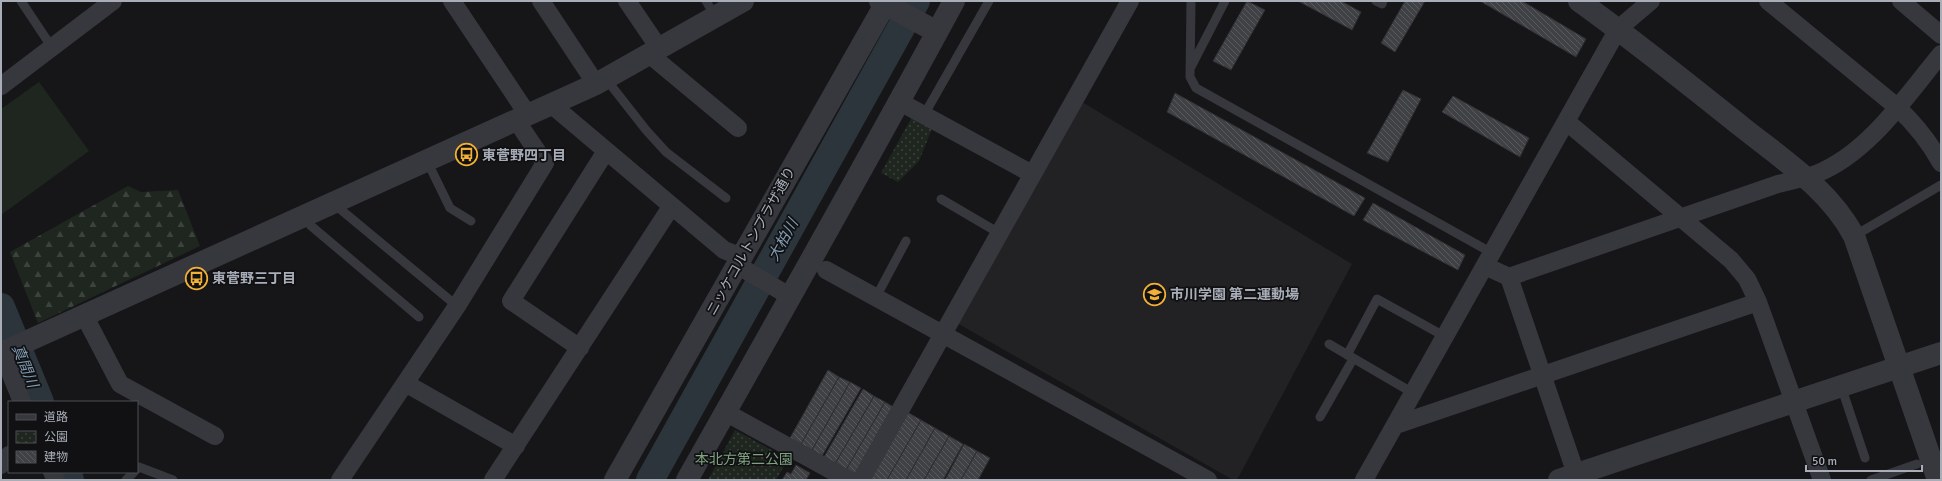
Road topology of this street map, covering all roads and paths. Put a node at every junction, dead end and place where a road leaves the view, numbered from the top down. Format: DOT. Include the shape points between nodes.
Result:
graph roads {
  1 [pos="21,1"];
  2 [pos="113,1"];
  3 [pos="452,1"];
  4 [pos="541,1"];
  5 [pos="627,1"];
  6 [pos="743,1"];
  7 [pos="954,1"];
  8 [pos="989,1"];
  9 [pos="1130,1"];
  10 [pos="1191,1"];
  11 [pos="1225,1"];
  12 [pos="1376,1"];
  13 [pos="1383,1"];
  14 [pos="1579,1"];
  15 [pos="1649,1"];
  16 [pos="1768,1"];
  17 [pos="1901,1"];
  18 [pos="887,4"];
  19 [pos="710,8"];
  20 [pos="1618,29"];
  21 [pos="933,30"];
  22 [pos="1941,35"];
  23 [pos="51,46"];
  24 [pos="654,51"];
  25 [pos="1941,54"];
  26 [pos="1190,68"];
  27 [pos="601,82"];
  28 [pos="1,86"];
  29 [pos="900,102"];
  30 [pos="552,105"];
  31 [pos="1897,107"];
  32 [pos="924,115"];
  33 [pos="522,118"];
  34 [pos="1567,122"];
  35 [pos="738,128"];
  36 [pos="606,151"];
  37 [pos="427,161"];
  38 [pos="1941,163"];
  39 [pos="1032,174"];
  40 [pos="1804,177"];
  41 [pos="1941,185"];
  42 [pos="726,198"];
  43 [pos="940,199"];
  44 [pos="333,203"];
  45 [pos="671,207"];
  46 [pos="311,212"];
  47 [pos="1681,218"];
  48 [pos="471,221"];
  49 [pos="1000,233"];
  50 [pos="1854,236"];
  51 [pos="906,241"];
  52 [pos="1489,259"];
  53 [pos="740,261"];
  54 [pos="826,270"];
  55 [pos="1509,277"];
  56 [pos="791,297"];
  57 [pos="876,297"];
  58 [pos="1758,302"];
  59 [pos="457,306"];
  60 [pos="84,315"];
  61 [pos="419,317"];
  62 [pos="943,334"];
  63 [pos="1444,336"];
  64 [pos="1329,344"];
  65 [pos="580,348"];
  66 [pos="1,352"];
  67 [pos="1941,353"];
  68 [pos="1350,357"];
  69 [pos="1898,366"];
  70 [pos="1542,375"];
  71 [pos="405,383"];
  72 [pos="1841,386"];
  73 [pos="1413,393"];
  74 [pos="22,401"];
  75 [pos="1795,402"];
  76 [pos="725,412"];
  77 [pos="1320,417"];
  78 [pos="1396,425"];
  79 [pos="215,436"];
  80 [pos="516,446"];
  81 [pos="8,455"];
  82 [pos="1864,458"];
  83 [pos="1917,464"];
  84 [pos="1,465"];
  85 [pos="138,468"];
  86 [pos="500,478"];
  87 [pos="1571,478"];
  88 [pos="173,480"];
  89 [pos="340,480"];
  90 [pos="615,480"];
  91 [pos="687,480"];
  92 [pos="849,480"];
  93 [pos="861,480"];
  94 [pos="1208,480"];
  95 [pos="1364,480"];
  96 [pos="1822,480"];
  97 [pos="1871,480"];
  98 [pos="1938,480"];
  1 -- 23 [label="lane"];
  2 -- 23 [label="street"];
  3 -- 33 [label="street"];
  4 -- 27 [label="street"];
  5 -- 24 [label="street"];
  6 -- 19 [label="street"];
  7 -- 21 [label="street"];
  8 -- 32 [label="lane"];
  9 -- 39 [label="street"];
  10 -- 26 [label="lane"];
  11 -- 26 [label="lane"];
  12 -- 13 [label="lane" via="1382,4"];
  14 -- 20 [label="street"];
  15 -- 20 [label="street"];
  16 -- 31 [label="street"];
  17 -- 22 [label="street"];
  18 -- 21 [label="street"];
  18 -- 53 [label="street, ニッケコルトンプラザ通り"];
  19 -- 24 [label="street"];
  20 -- 34 [label="street"];
  20 -- 40 [label="street"];
  21 -- 29 [label="street"];
  23 -- 28 [label="street"];
  24 -- 27 [label="street"];
  24 -- 35 [label="street"];
  25 -- 31 [label="street"];
  26 -- 52 [label="lane" via="1190,77 1196,88"];
  27 -- 30 [label="street"];
  27 -- 42 [label="lane" via="666,152"];
  29 -- 32 [label="street"];
  29 -- 56 [label="street" via="819,242"];
  30 -- 33 [label="street"];
  30 -- 36 [label="street"];
  31 -- 38 [label="street" via="1932,146"];
  31 -- 40 [label="street" via="1880,128 1849,155 1817,174"];
  32 -- 39 [label="street"];
  33 -- 37 [label="street"];
  33 -- 59 [label="street" via="545,163"];
  34 -- 47 [label="street"];
  34 -- 52 [label="street"];
  36 -- 45 [label="street"];
  36 -- 65 [label="street" via="511,301"];
  37 -- 44 [label="street"];
  37 -- 48 [label="lane" via="450,208"];
  39 -- 49 [label="street"];
  40 -- 47 [label="street"];
  40 -- 50 [label="street" via="1838,210"];
  41 -- 50 [label="lane"];
  43 -- 49 [label="lane"];
  44 -- 46 [label="street"];
  44 -- 59 [label="lane"];
  45 -- 53 [label="street"];
  45 -- 65 [label="street"];
  46 -- 60 [label="street"];
  46 -- 61 [label="lane" via="310,225"];
  47 -- 55 [label="street"];
  47 -- 58 [label="street" via="1731,260 1747,279"];
  49 -- 62 [label="street"];
  50 -- 69 [label="street"];
  51 -- 57 [label="lane"];
  52 -- 55 [label="street"];
  52 -- 63 [label="street"];
  53 -- 56 [label="street"];
  53 -- 90 [label="street, ニッケコルトンプラザ通り"];
  54 -- 57 [label="street"];
  55 -- 70 [label="street"];
  56 -- 76 [label="street"];
  57 -- 62 [label="street"];
  58 -- 70 [label="street"];
  58 -- 75 [label="street"];
  59 -- 71 [label="street"];
  60 -- 66 [label="street"];
  60 -- 79 [label="street" via="120,384"];
  62 -- 93 [label="street"];
  62 -- 94 [label="street"];
  63 -- 68 [label="lane" via="1377,299"];
  63 -- 73 [label="street"];
  64 -- 68 [label="lane"];
  65 -- 80 [label="street"];
  66 -- 74 [label="street"];
  67 -- 69 [label="street"];
  68 -- 73 [label="lane"];
  68 -- 77 [label="lane"];
  69 -- 72 [label="street"];
  69 -- 98 [label="street"];
  70 -- 78 [label="street"];
  70 -- 87 [label="street"];
  71 -- 80 [label="street"];
  71 -- 89 [label="street"];
  72 -- 75 [label="street"];
  72 -- 82 [label="lane"];
  73 -- 78 [label="street"];
  75 -- 87 [label="street"];
  75 -- 96 [label="street"];
  76 -- 91 [label="street"];
  76 -- 92 [label="street"];
  78 -- 95 [label="street"];
  80 -- 86 [label="street"];
  81 -- 84 [label="street"];
  83 -- 97 [label="lane"];
  85 -- 88 [label="lane"];
}
